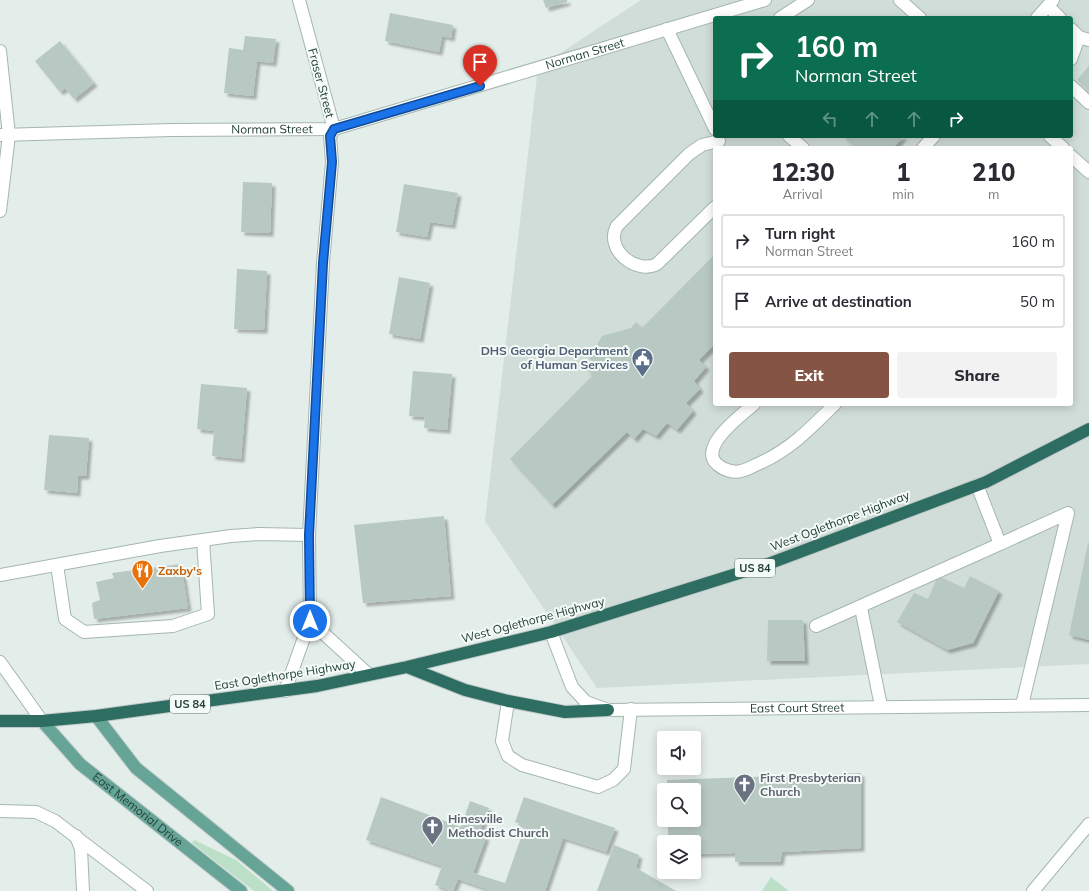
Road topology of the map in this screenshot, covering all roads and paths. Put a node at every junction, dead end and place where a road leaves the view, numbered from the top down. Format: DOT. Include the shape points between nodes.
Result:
graph roads {
  1 [pos="299,0"];
  2 [pos="764,0"];
  3 [pos="808,0"];
  4 [pos="900,0"];
  5 [pos="1050,3"];
  6 [pos="783,16"];
  7 [pos="918,16"];
  8 [pos="1039,16"];
  9 [pos="1059,16"];
  10 [pos="667,29"];
  11 [pos="1080,35"];
  12 [pos="0,51"];
  13 [pos="1073,54"];
  14 [pos="1073,88"];
  15 [pos="1089,103"];
  16 [pos="713,123"];
  17 [pos="334,129"];
  18 [pos="4,135"];
  19 [pos="791,138"];
  20 [pos="932,138"];
  21 [pos="1052,138"];
  22 [pos="719,142"];
  23 [pos="801,146"];
  24 [pos="925,146"];
  25 [pos="1061,146"];
  26 [pos="1073,158"];
  27 [pos="1089,172"];
  28 [pos="713,209"];
  29 [pos="0,211"];
  30 [pos="752,406"];
  31 [pos="834,406"];
  32 [pos="1089,429"];
  33 [pos="977,485"];
  34 [pos="309,535"];
  35 [pos="203,540"];
  36 [pos="1000,544"];
  37 [pos="57,566"];
  38 [pos="0,575"];
  39 [pos="861,608"];
  40 [pos="310,621"];
  41 [pos="816,626"];
  42 [pos="551,632"];
  43 [pos="0,662"];
  44 [pos="407,667"];
  45 [pos="369,675"];
  46 [pos="285,691"];
  47 [pos="508,701"];
  48 [pos="1022,705"];
  49 [pos="1089,705"];
  50 [pos="881,706"];
  51 [pos="631,709"];
  52 [pos="608,710"];
  53 [pos="96,716"];
  54 [pos="42,721"];
  55 [pos="0,722"];
  56 [pos="0,812"];
  57 [pos="1089,824"];
  58 [pos="76,836"];
  59 [pos="83,891"];
  60 [pos="147,891"];
  61 [pos="241,891"];
  62 [pos="288,891"];
  63 [pos="1033,891"];
  1 -- 17 [label="street, Fraser Street"];
  2 -- 10 [label="street, Norman Street"];
  3 -- 6 [label="street"];
  4 -- 7 [label="street"];
  5 -- 8 [label="street"];
  5 -- 9 [label="street"];
  10 -- 16 [label="street"];
  10 -- 17 [label="street, Norman Street"];
  11 -- 13 [label="street"];
  12 -- 18 [label="street"];
  14 -- 15 [label="street"];
  17 -- 18 [label="street, Norman Street"];
  17 -- 34 [label="street, Fraser Street" via="330,136 332,162 323,263"];
  18 -- 29 [label="street"];
  19 -- 23 [label="street"];
  20 -- 24 [label="street"];
  21 -- 25 [label="street"];
  22 -- 28 [label="street" via="702,145 689,154 617,226 613,233 613,241 623,256 632,263 650,268"];
  26 -- 27 [label="street"];
  30 -- 31 [label="street" via="722,433 713,446 712,456 717,465 727,471 741,471 777,455 798,440"];
  32 -- 33 [label="highway, West Oglethorpe Highway / US 84"];
  33 -- 36 [label="street"];
  33 -- 42 [label="highway, West Oglethorpe Highway / US 84" via="768,564"];
  34 -- 35 [label="street" via="258,534"];
  34 -- 40 [label="street, Fraser Street"];
  35 -- 37 [label="street"];
  35 -- 37 [label="street" via="208,614 173,626 84,632 65,619"];
  36 -- 39 [label="street"];
  36 -- 48 [label="street" via="1068,513"];
  37 -- 38 [label="street"];
  39 -- 41 [label="street"];
  39 -- 50 [label="street"];
  40 -- 45 [label="street"];
  40 -- 46 [label="street, Fraser Street"];
  42 -- 44 [label="highway, West Oglethorpe Highway / US 84"];
  42 -- 52 [label="street, East Court Street" via="568,679 575,690 586,702"];
  43 -- 54 [label="street"];
  44 -- 45 [label="highway, East Oglethorpe Highway / US 84"];
  44 -- 47 [label="highway" via="465,690"];
  45 -- 46 [label="highway, East Oglethorpe Highway / US 84"];
  46 -- 53 [label="highway, East Oglethorpe Highway / US 84"];
  47 -- 51 [label="street" via="502,741 508,756 522,765 598,787 613,780 624,769"];
  47 -- 52 [label="highway" via="565,712"];
  48 -- 49 [label="street, East Court Street"];
  48 -- 50 [label="street, East Court Street"];
  50 -- 51 [label="street, East Court Street"];
  51 -- 52 [label="street, East Court Street"];
  53 -- 54 [label="highway, East Oglethorpe Highway / US 84"];
  53 -- 62 [label="main road" via="136,768"];
  54 -- 55 [label="highway, East Oglethorpe Highway / US 84"];
  54 -- 61 [label="main road, East Memorial Drive" via="80,764"];
  56 -- 58 [label="street" via="36,812 55,821"];
  57 -- 63 [label="street"];
  58 -- 59 [label="street" via="81,849"];
  58 -- 60 [label="street"];
}
